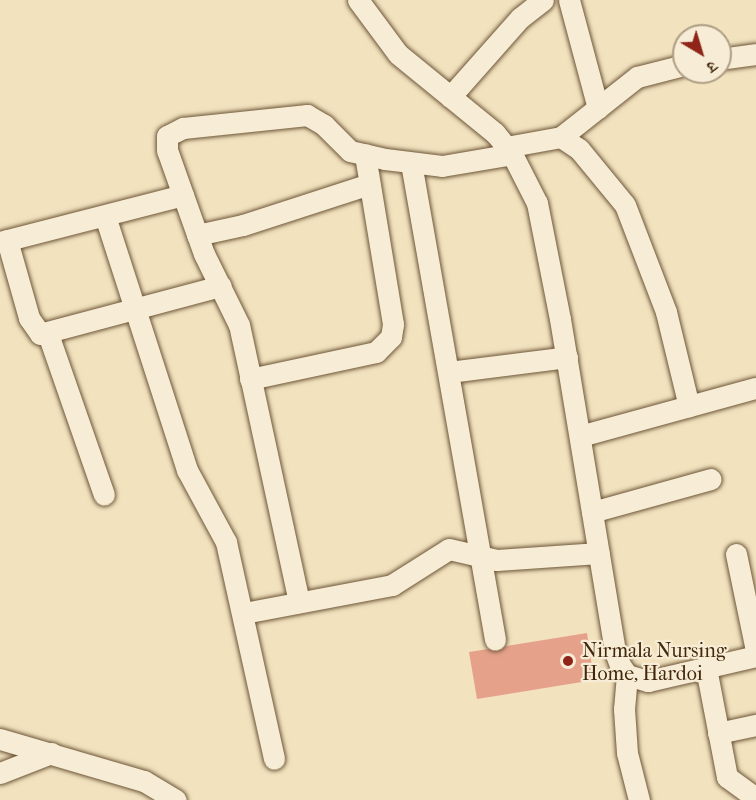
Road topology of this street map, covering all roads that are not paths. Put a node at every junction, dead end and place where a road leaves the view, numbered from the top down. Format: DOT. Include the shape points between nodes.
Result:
graph roads {
  1 [pos="358,0"];
  2 [pos="543,0"];
  3 [pos="569,0"];
  4 [pos="756,54"];
  5 [pos="732,57"];
  6 [pos="672,68"];
  7 [pos="450,97"];
  8 [pos="598,108"];
  9 [pos="561,136"];
  10 [pos="509,150"];
  11 [pos="365,154"];
  12 [pos="411,163"];
  13 [pos="369,184"];
  14 [pos="183,195"];
  15 [pos="105,216"];
  16 [pos="197,235"];
  17 [pos="3,241"];
  18 [pos="221,286"];
  19 [pos="136,311"];
  20 [pos="48,334"];
  21 [pos="567,357"];
  22 [pos="449,372"];
  23 [pos="250,379"];
  24 [pos="756,388"];
  25 [pos="689,406"];
  26 [pos="580,436"];
  27 [pos="711,479"];
  28 [pos="104,495"];
  29 [pos="592,512"];
  30 [pos="599,554"];
  31 [pos="736,554"];
  32 [pos="483,555"];
  33 [pos="298,602"];
  34 [pos="244,612"];
  35 [pos="495,640"];
  36 [pos="756,651"];
  37 [pos="756,656"];
  38 [pos="706,668"];
  39 [pos="627,675"];
  40 [pos="756,726"];
  41 [pos="718,733"];
  42 [pos="0,739"];
  43 [pos="51,753"];
  44 [pos="274,759"];
  45 [pos="0,773"];
  46 [pos="756,796"];
  47 [pos="175,800"];
  48 [pos="639,800"];
  1 -- 7 [label="street" via="399,54"];
  2 -- 7 [label="street" via="520,18"];
  3 -- 8 [label="street"];
  4 -- 5 [label="street"];
  6 -- 8 [label="street" via="637,77"];
  7 -- 10 [label="street"];
  8 -- 9 [label="street"];
  9 -- 10 [label="street"];
  9 -- 25 [label="street" via="579,149 625,206 640,236 676,342"];
  10 -- 12 [label="street" via="442,166"];
  10 -- 21 [label="street" via="537,203"];
  11 -- 12 [label="street"];
  11 -- 13 [label="street"];
  11 -- 14 [label="street" via="341,146 324,125 308,116 183,128 167,136 165,143"];
  12 -- 22 [label="street"];
  13 -- 16 [label="street" via="243,225"];
  13 -- 23 [label="street" via="393,324 391,337 376,352"];
  14 -- 15 [label="street"];
  14 -- 16 [label="street"];
  15 -- 17 [label="street"];
  15 -- 19 [label="street"];
  16 -- 18 [label="street"];
  17 -- 20 [label="street" via="33,329"];
  18 -- 19 [label="street"];
  18 -- 23 [label="street" via="239,325"];
  19 -- 20 [label="street"];
  19 -- 34 [label="street" via="187,470 226,542"];
  20 -- 28 [label="street"];
  21 -- 22 [label="street"];
  21 -- 26 [label="street"];
  22 -- 32 [label="street"];
  23 -- 33 [label="street"];
  24 -- 25 [label="street"];
  25 -- 26 [label="street"];
  26 -- 29 [label="street"];
  27 -- 29 [label="street"];
  29 -- 30 [label="street"];
  30 -- 32 [label="street" via="497,560"];
  30 -- 39 [label="street" via="615,652"];
  31 -- 36 [label="street"];
  32 -- 33 [label="street" via="449,549 392,585"];
  32 -- 35 [label="street"];
  33 -- 34 [label="street"];
  34 -- 44 [label="street"];
  37 -- 38 [label="street"];
  38 -- 39 [label="street" via="648,681"];
  38 -- 41 [label="street"];
  39 -- 48 [label="street" via="627,753"];
  40 -- 41 [label="street"];
  41 -- 46 [label="street" via="730,783"];
  42 -- 43 [label="street"];
  43 -- 45 [label="street"];
  43 -- 47 [label="street" via="144,781"];
}
